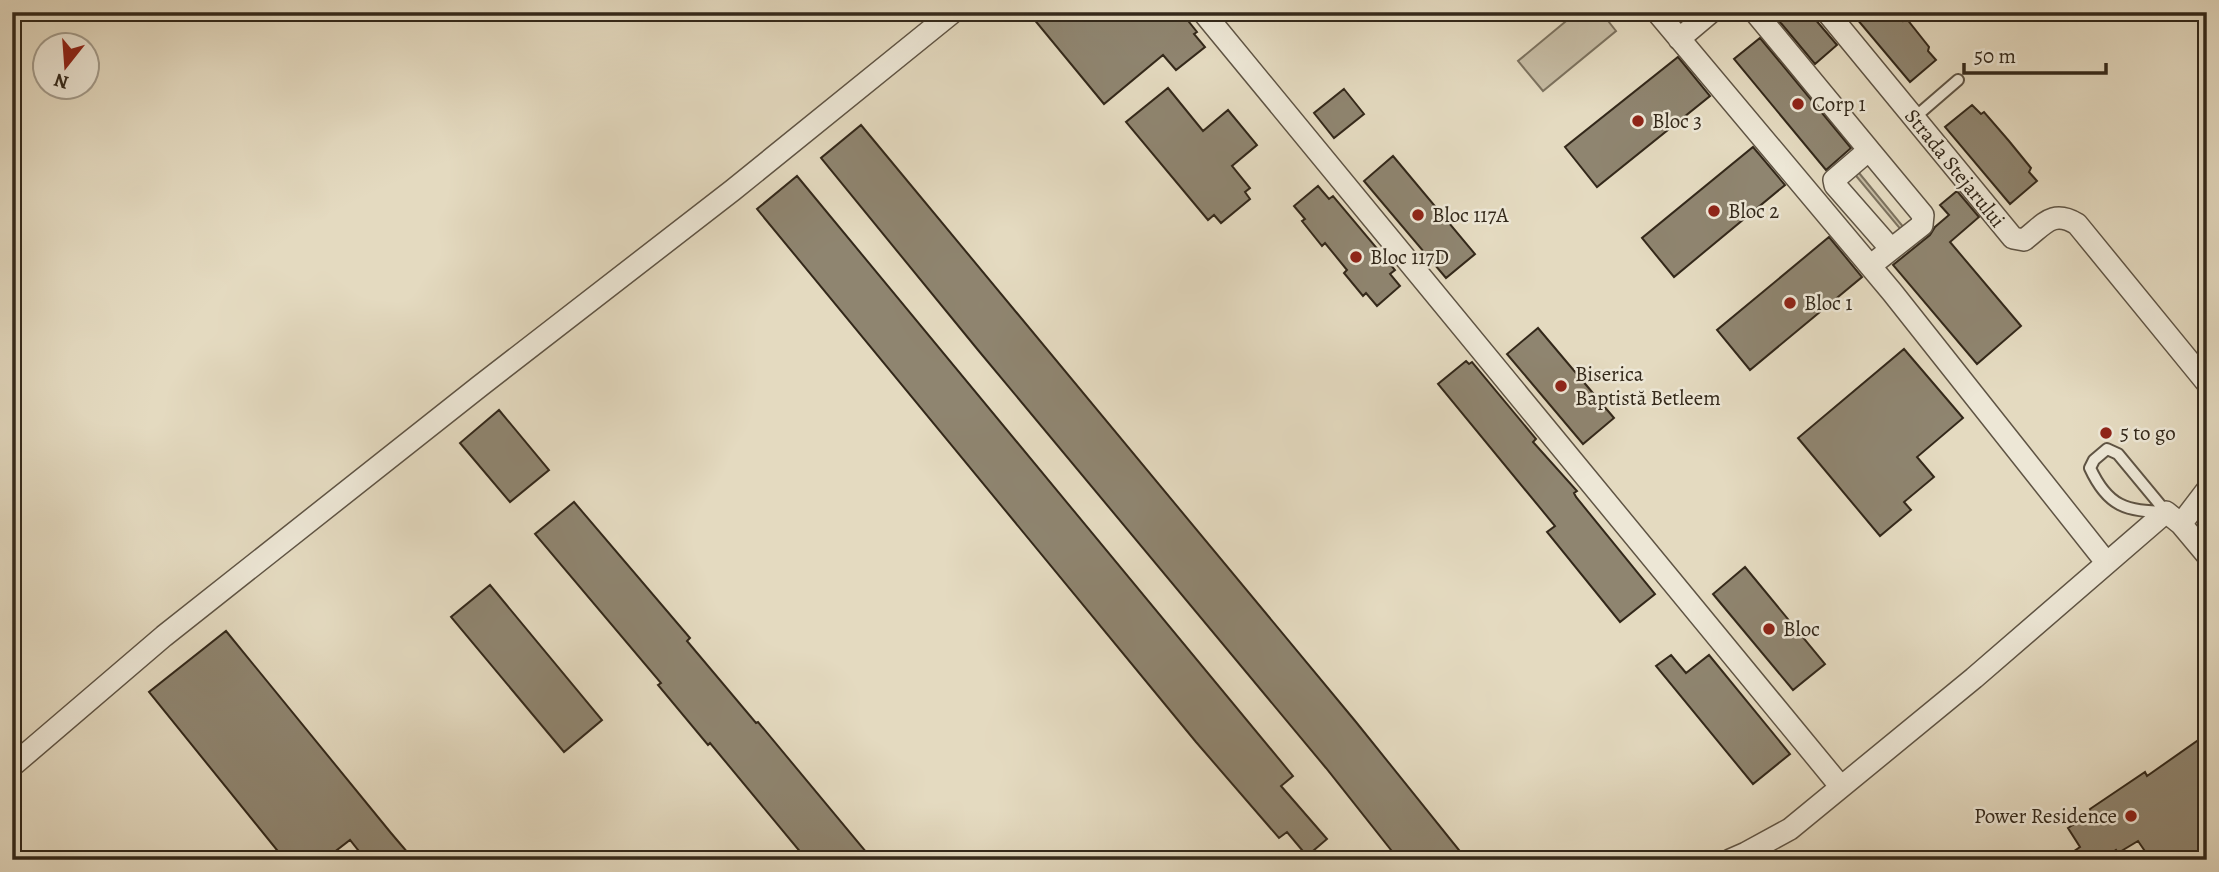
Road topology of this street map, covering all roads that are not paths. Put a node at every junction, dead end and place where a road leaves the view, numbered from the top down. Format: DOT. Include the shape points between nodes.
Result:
graph roads {
  1 [pos="953,12"];
  2 [pos="1203,12"];
  3 [pos="1657,12"];
  4 [pos="1711,12"];
  5 [pos="1755,12"];
  6 [pos="1827,12"];
  7 [pos="1679,40"];
  8 [pos="1958,80"];
  9 [pos="1914,118"];
  10 [pos="1869,150"];
  11 [pos="1891,249"];
  12 [pos="1870,266"];
  13 [pos="2207,383"];
  14 [pos="2207,490"];
  15 [pos="2173,518"];
  16 [pos="2207,555"];
  17 [pos="2106,562"];
  18 [pos="12,765"];
  19 [pos="1841,786"];
  20 [pos="1730,860"];
  1 -- 18 [label="street" via="164,636"];
  2 -- 19 [label="street"];
  3 -- 7 [label="street"];
  4 -- 7 [label="street"];
  5 -- 10 [label="street"];
  6 -- 9 [label="street, Strada Stejarului"];
  7 -- 12 [label="street"];
  8 -- 9 [label="lane"];
  9 -- 13 [label="street, Strada Stejarului" via="2013,238 2024,240 2055,216 2077,224"];
  10 -- 11 [label="street" via="1923,215 1922,225"];
  10 -- 11 [label="street" via="1834,180 1835,185"];
  11 -- 12 [label="street"];
  12 -- 17 [label="street"];
  14 -- 15 [label="street"];
  15 -- 15 [label="lane" via="2136,512 2114,501 2090,468 2094,460 2107,449 2118,454"];
  15 -- 16 [label="street"];
  15 -- 17 [label="street"];
  17 -- 19 [label="street"];
  19 -- 20 [label="street" via="1790,829"];
}
